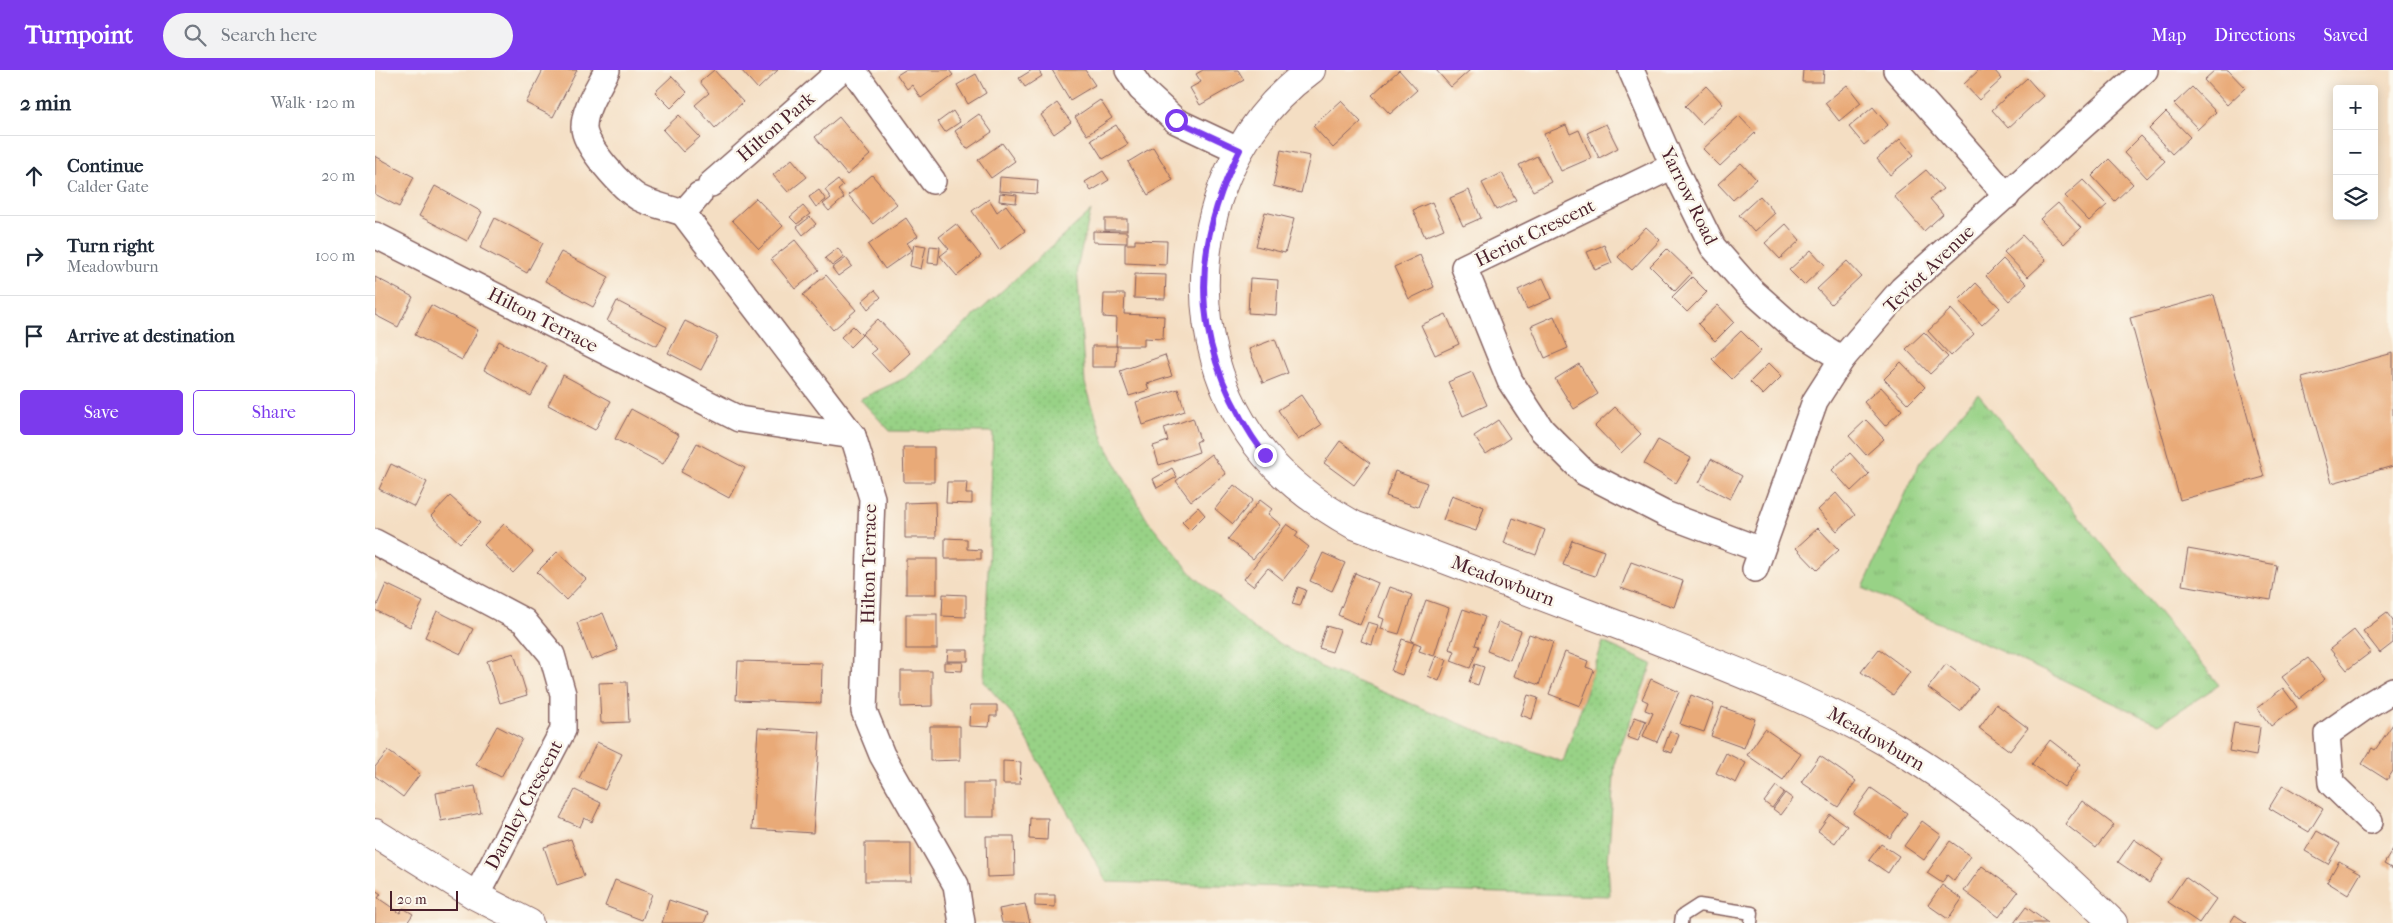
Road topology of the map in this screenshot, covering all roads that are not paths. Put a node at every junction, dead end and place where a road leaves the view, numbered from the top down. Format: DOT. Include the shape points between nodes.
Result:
graph roads {
  1 [pos="607,70"];
  2 [pos="841,70"];
  3 [pos="853,70"];
  4 [pos="1128,70"];
  5 [pos="1311,70"];
  6 [pos="1631,70"];
  7 [pos="1897,70"];
  8 [pos="2145,70"];
  9 [pos="1240,150"];
  10 [pos="1673,166"];
  11 [pos="933,181"];
  12 [pos="2007,196"];
  13 [pos="698,197"];
  14 [pos="375,235"];
  15 [pos="1842,359"];
  16 [pos="853,436"];
  17 [pos="375,542"];
  18 [pos="1758,560"];
  19 [pos="2393,690"];
  20 [pos="2369,821"];
  21 [pos="375,833"];
  22 [pos="477,896"];
  23 [pos="529,923"];
  24 [pos="962,923"];
  25 [pos="1681,923"];
  26 [pos="1751,923"];
  27 [pos="2113,923"];
  1 -- 13 [label="street" via="585,118 585,138 597,156 630,192 640,198"];
  2 -- 13 [label="street, Hilton Park"];
  3 -- 11 [label="street"];
  4 -- 9 [label="street" via="1141,89 1176,120"];
  5 -- 9 [label="street, Meadowburn" via="1271,106"];
  6 -- 10 [label="street, Yarrow Road"];
  7 -- 12 [label="street"];
  8 -- 12 [label="street, Teviot Avenue"];
  9 -- 27 [label="street, Meadowburn" via="1215,205 1208,234 1203,294 1206,324 1215,362 1233,407 1253,439 1284,476 1305,494 1354,525 1727,666 1812,702 1886,742 1967,794 2056,867"];
  10 -- 15 [label="street, Yarrow Road" via="1713,247 1750,289 1796,330"];
  10 -- 18 [label="street, Heriot Crescent" via="1464,267 1510,381 1542,430 1585,473"];
  12 -- 15 [label="street, Teviot Avenue" via="1902,289"];
  13 -- 16 [label="street"];
  14 -- 16 [label="street, Hilton Terrace" via="739,419"];
  15 -- 18 [label="street, Teviot Avenue" via="1815,400"];
  16 -- 24 [label="street, Hilton Terrace" via="872,498 864,711 882,755 956,885"];
  17 -- 22 [label="street, Darnley Crescent" via="523,622 552,655 563,694 563,730"];
  19 -- 20 [label="street" via="2327,734 2331,783"];
  21 -- 22 [label="street"];
  22 -- 23 [label="street"];
  25 -- 26 [label="lane" via="1682,916 1699,905 1752,913"];
}
